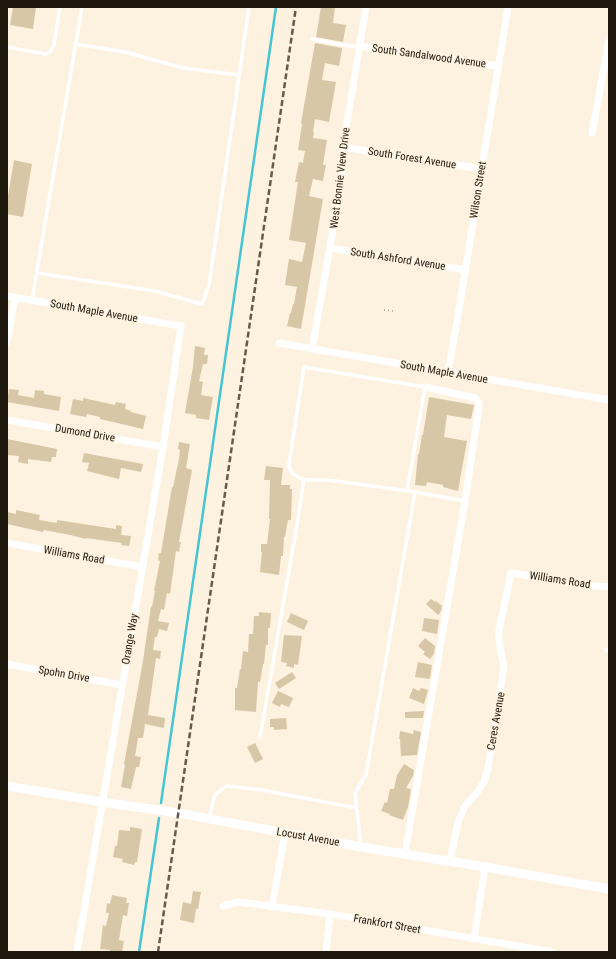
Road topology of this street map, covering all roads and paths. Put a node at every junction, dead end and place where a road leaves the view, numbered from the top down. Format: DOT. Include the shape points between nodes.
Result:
graph roads {
  1 [pos="60,7"];
  2 [pos="82,7"];
  3 [pos="249,7"];
  4 [pos="366,7"];
  5 [pos="508,7"];
  6 [pos="312,39"];
  7 [pos="609,40"];
  8 [pos="76,44"];
  9 [pos="360,46"];
  10 [pos="7,47"];
  11 [pos="498,66"];
  12 [pos="239,75"];
  13 [pos="592,133"];
  14 [pos="343,147"];
  15 [pos="482,169"];
  16 [pos="330,248"];
  17 [pos="466,270"];
  18 [pos="37,273"];
  19 [pos="7,296"];
  20 [pos="15,298"];
  21 [pos="32,300"];
  22 [pos="384,310"];
  23 [pos="394,311"];
  24 [pos="181,326"];
  25 [pos="7,342"];
  26 [pos="279,343"];
  27 [pos="312,349"];
  28 [pos="448,372"];
  29 [pos="426,387"];
  30 [pos="609,400"];
  31 [pos="7,420"];
  32 [pos="162,447"];
  33 [pos="304,479"];
  34 [pos="407,491"];
  35 [pos="415,492"];
  36 [pos="465,501"];
  37 [pos="7,543"];
  38 [pos="142,567"];
  39 [pos="511,572"];
  40 [pos="609,587"];
  41 [pos="7,664"];
  42 [pos="122,685"];
  43 [pos="260,737"];
  44 [pos="7,786"];
  45 [pos="102,802"];
  46 [pos="356,808"];
  47 [pos="209,819"];
  48 [pos="285,833"];
  49 [pos="361,847"];
  50 [pos="405,854"];
  51 [pos="450,861"];
  52 [pos="485,867"];
  53 [pos="609,889"];
  54 [pos="223,906"];
  55 [pos="272,907"];
  56 [pos="330,914"];
  57 [pos="474,939"];
  58 [pos="77,952"];
  59 [pos="326,952"];
  60 [pos="552,952"];
  1 -- 10 [label="lane" via="54,45 50,52 46,54"];
  2 -- 8 [label="lane"];
  3 -- 12 [label="lane"];
  4 -- 9 [label="street, West Bonnie View Drive"];
  5 -- 11 [label="street, Wilson Street"];
  6 -- 9 [label="lane"];
  7 -- 13 [label="street"];
  8 -- 12 [label="lane" via="125,52 184,68"];
  8 -- 18 [label="lane"];
  9 -- 11 [label="street, South Sandalwood Avenue"];
  9 -- 14 [label="street, West Bonnie View Drive"];
  11 -- 15 [label="street, Wilson Street"];
  12 -- 18 [label="lane" via="209,285 202,304 155,291"];
  14 -- 15 [label="street, South Forest Avenue"];
  14 -- 16 [label="street, West Bonnie View Drive"];
  15 -- 17 [label="street, Wilson Street"];
  16 -- 17 [label="street, South Ashford Avenue"];
  16 -- 27 [label="street, West Bonnie View Drive"];
  17 -- 28 [label="street, Wilson Street"];
  18 -- 21 [label="lane"];
  19 -- 20 [label="street, South Maple Avenue"];
  20 -- 21 [label="street, South Maple Avenue"];
  20 -- 25 [label="street"];
  21 -- 24 [label="street, South Maple Avenue"];
  22 -- 23 [label="path"];
  24 -- 32 [label="street, Orange Way"];
  26 -- 27 [label="street, South Maple Avenue"];
  27 -- 28 [label="street, South Maple Avenue"];
  28 -- 30 [label="street, South Maple Avenue"];
  29 -- 33 [label="lane" via="304,367 289,464 291,473"];
  29 -- 34 [label="lane"];
  29 -- 36 [label="street" via="473,397 479,403"];
  31 -- 32 [label="street, Dumond Drive"];
  32 -- 38 [label="street, Orange Way"];
  33 -- 34 [label="lane"];
  33 -- 43 [label="lane"];
  34 -- 35 [label="lane"];
  35 -- 36 [label="lane"];
  35 -- 46 [label="lane" via="366,775 355,793"];
  36 -- 50 [label="street"];
  37 -- 38 [label="street, Williams Road"];
  38 -- 42 [label="street, Orange Way"];
  39 -- 40 [label="street, Williams Road"];
  39 -- 51 [label="street, Ceres Avenue" via="499,630 504,667 488,768 484,782 465,806 458,822"];
  41 -- 42 [label="street, Spohn Drive"];
  42 -- 45 [label="street, Orange Way"];
  44 -- 45 [label="street, Locust Avenue"];
  45 -- 47 [label="street, Locust Avenue"];
  45 -- 58 [label="street, Orange Way"];
  46 -- 47 [label="lane" via="262,790 226,786 216,795"];
  46 -- 49 [label="lane"];
  47 -- 48 [label="street, Locust Avenue"];
  48 -- 49 [label="street, Locust Avenue"];
  48 -- 55 [label="street"];
  49 -- 50 [label="street, Locust Avenue"];
  50 -- 51 [label="street, Locust Avenue"];
  51 -- 52 [label="street, Locust Avenue"];
  52 -- 53 [label="street, Locust Avenue"];
  52 -- 57 [label="street"];
  54 -- 55 [label="street, Frankfort Street" via="238,902"];
  55 -- 56 [label="street, Frankfort Street"];
  56 -- 57 [label="street, Frankfort Street"];
  56 -- 59 [label="street"];
  57 -- 60 [label="street, Frankfort Street"];
}
